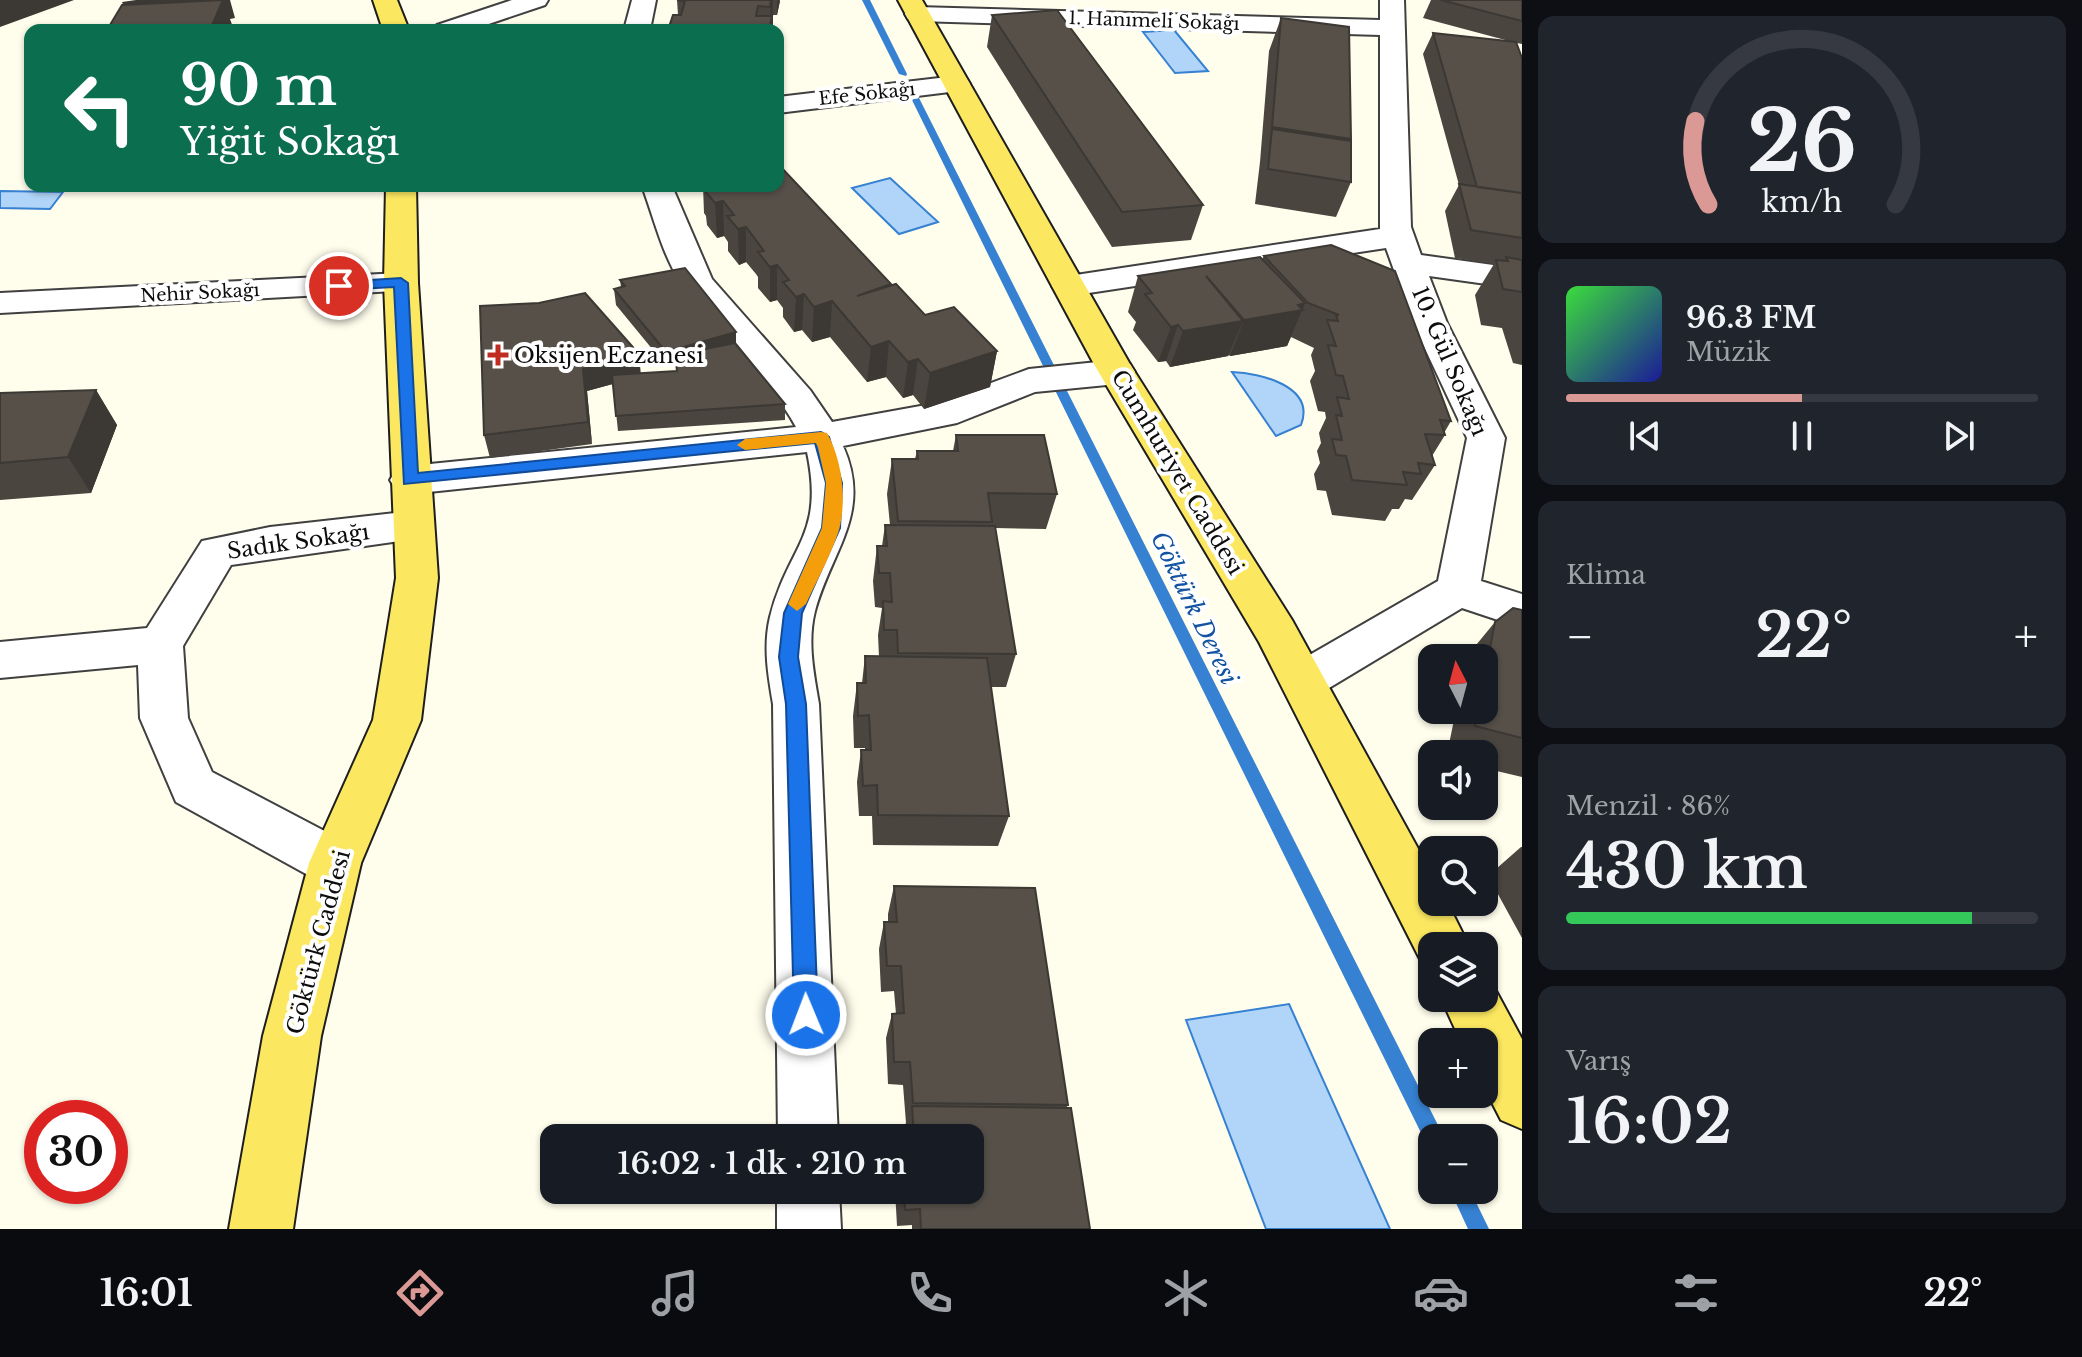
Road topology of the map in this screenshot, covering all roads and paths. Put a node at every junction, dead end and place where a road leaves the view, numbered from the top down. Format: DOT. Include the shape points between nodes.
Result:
graph roads {
  1 [pos="385,0"];
  2 [pos="536,0"];
  3 [pos="644,0"];
  4 [pos="913,7"];
  5 [pos="1392,14"];
  6 [pos="394,24"];
  7 [pos="464,24"];
  8 [pos="638,24"];
  9 [pos="956,84"];
  10 [pos="784,104"];
  11 [pos="401,192"];
  12 [pos="659,192"];
  13 [pos="1404,249"];
  14 [pos="1522,279"];
  15 [pos="401,283"];
  16 [pos="1069,286"];
  17 [pos="0,303"];
  18 [pos="1117,372"];
  19 [pos="821,437"];
  20 [pos="410,480"];
  21 [pos="413,526"];
  22 [pos="1458,590"];
  23 [pos="1522,611"];
  24 [pos="160,645"];
  25 [pos="0,660"];
  26 [pos="1303,681"];
  27 [pos="335,863"];
  28 [pos="1435,932"];
  29 [pos="1476,1012"];
  30 [pos="1522,1099"];
  31 [pos="808,1124"];
  32 [pos="808,1204"];
  33 [pos="261,1229"];
  34 [pos="809,1229"];
  1 -- 6 [label="main road"];
  2 -- 7 [label="street"];
  3 -- 8 [label="street"];
  4 -- 5 [label="street, 1. Hanımeli Sokağı"];
  4 -- 9 [label="main road, Cumhuriyet Caddesi"];
  5 -- 13 [label="street, 10. Gül Sokağı" via="1395,211"];
  9 -- 10 [label="street, Efe Sokağı"];
  9 -- 16 [label="main road, Cumhuriyet Caddesi"];
  11 -- 15 [label="main road, Göktürk Caddesi"];
  12 -- 19 [label="street" via="696,281 813,417"];
  13 -- 14 [label="street"];
  13 -- 16 [label="street"];
  13 -- 22 [label="street, 10. Gül Sokağı" via="1430,323 1486,438"];
  15 -- 17 [label="street, Nehir Sokağı"];
  15 -- 20 [label="main road, Göktürk Caddesi"];
  16 -- 18 [label="main road, Cumhuriyet Caddesi"];
  18 -- 19 [label="street" via="1029,381 944,414"];
  18 -- 26 [label="main road, Cumhuriyet Caddesi"];
  19 -- 20 [label="street"];
  19 -- 31 [label="street" via="834,483 831,528 793,613 788,657 796,704"];
  20 -- 21 [label="main road, Göktürk Caddesi"];
  21 -- 24 [label="street, Sadık Sokağı" via="217,552"];
  21 -- 27 [label="main road, Göktürk Caddesi" via="417,578 397,720"];
  22 -- 23 [label="street"];
  22 -- 26 [label="street"];
  24 -- 25 [label="street"];
  24 -- 27 [label="street" via="164,718 194,787"];
  26 -- 28 [label="main road, Cumhuriyet Caddesi"];
  27 -- 33 [label="main road, Göktürk Caddesi" via="292,1036"];
  29 -- 30 [label="main road"];
  32 -- 34 [label="street"];
}
